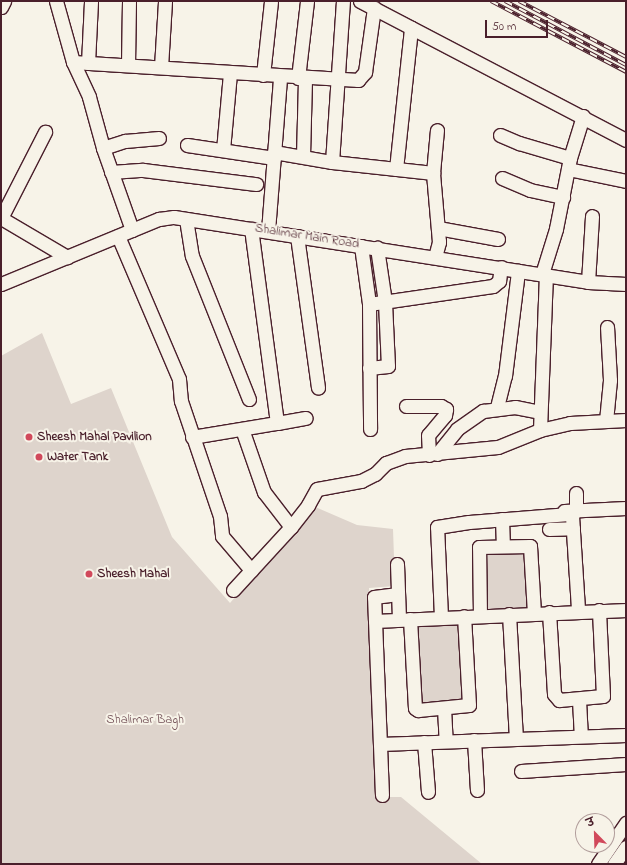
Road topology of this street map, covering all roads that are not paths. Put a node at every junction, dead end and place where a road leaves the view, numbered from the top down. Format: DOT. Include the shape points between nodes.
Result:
graph roads {
  1 [pos="4,1"];
  2 [pos="56,1"];
  3 [pos="91,1"];
  4 [pos="129,1"];
  5 [pos="165,1"];
  6 [pos="271,1"];
  7 [pos="307,1"];
  8 [pos="343,1"];
  9 [pos="360,1"];
  10 [pos="375,5"];
  11 [pos="1,7"];
  12 [pos="411,28"];
  13 [pos="73,62"];
  14 [pos="88,63"];
  15 [pos="128,65"];
  16 [pos="161,67"];
  17 [pos="230,73"];
  18 [pos="263,75"];
  19 [pos="280,77"];
  20 [pos="302,78"];
  21 [pos="338,79"];
  22 [pos="583,116"];
  23 [pos="437,130"];
  24 [pos="45,132"];
  25 [pos="500,134"];
  26 [pos="626,134"];
  27 [pos="159,138"];
  28 [pos="626,140"];
  29 [pos="187,145"];
  30 [pos="103,148"];
  31 [pos="223,150"];
  32 [pos="274,155"];
  33 [pos="303,156"];
  34 [pos="332,162"];
  35 [pos="569,164"];
  36 [pos="396,169"];
  37 [pos="111,172"];
  38 [pos="433,173"];
  39 [pos="502,178"];
  40 [pos="626,181"];
  41 [pos="256,184"];
  42 [pos="563,197"];
  43 [pos="592,216"];
  44 [pos="1,218"];
  45 [pos="186,219"];
  46 [pos="438,228"];
  47 [pos="251,229"];
  48 [pos="132,230"];
  49 [pos="268,231"];
  50 [pos="118,236"];
  51 [pos="297,236"];
  52 [pos="498,239"];
  53 [pos="361,246"];
  54 [pos="377,248"];
  55 [pos="66,257"];
  56 [pos="435,257"];
  57 [pos="501,267"];
  58 [pos="518,271"];
  59 [pos="544,275"];
  60 [pos="588,282"];
  61 [pos="1,284"];
  62 [pos="626,284"];
  63 [pos="385,302"];
  64 [pos="369,304"];
  65 [pos="607,327"];
  66 [pos="369,368"];
  67 [pos="318,388"];
  68 [pos="249,399"];
  69 [pos="406,406"];
  70 [pos="497,408"];
  71 [pos="540,412"];
  72 [pos="306,418"];
  73 [pos="626,420"];
  74 [pos="606,421"];
  75 [pos="277,423"];
  76 [pos="242,429"];
  77 [pos="370,429"];
  78 [pos="540,430"];
  79 [pos="192,437"];
  80 [pos="433,455"];
  81 [pos="576,493"];
  82 [pos="626,508"];
  83 [pos="576,511"];
  84 [pos="444,518"];
  85 [pos="502,519"];
  86 [pos="291,527"];
  87 [pos="573,528"];
  88 [pos="549,529"];
  89 [pos="503,546"];
  90 [pos="397,564"];
  91 [pos="251,570"];
  92 [pos="233,590"];
  93 [pos="398,594"];
  94 [pos="578,610"];
  95 [pos="599,610"];
  96 [pos="626,610"];
  97 [pos="534,612"];
  98 [pos="549,612"];
  99 [pos="509,614"];
  100 [pos="480,615"];
  101 [pos="464,616"];
  102 [pos="441,617"];
  103 [pos="405,619"];
  104 [pos="376,622"];
  105 [pos="579,700"];
  106 [pos="444,708"];
  107 [pos="626,735"];
  108 [pos="581,736"];
  109 [pos="516,738"];
  110 [pos="474,740"];
  111 [pos="446,741"];
  112 [pos="424,742"];
  113 [pos="380,744"];
  114 [pos="626,764"];
  115 [pos="520,771"];
  116 [pos="477,790"];
  117 [pos="428,792"];
  118 [pos="382,795"];
  119 [pos="626,823"];
  120 [pos="626,847"];
  121 [pos="600,863"];
  122 [pos="614,864"];
  1 -- 11 [label="street"];
  2 -- 13 [label="street"];
  3 -- 14 [label="street"];
  4 -- 15 [label="street"];
  5 -- 16 [label="street"];
  6 -- 18 [label="street"];
  7 -- 20 [label="street"];
  8 -- 21 [label="street"];
  9 -- 10 [label="street"];
  10 -- 12 [label="street"];
  10 -- 21 [label="street" via="364,75 358,80"];
  10 -- 26 [label="street"];
  12 -- 22 [label="street"];
  12 -- 36 [label="street"];
  13 -- 14 [label="street"];
  13 -- 30 [label="street" via="89,97"];
  14 -- 15 [label="street"];
  15 -- 16 [label="street"];
  16 -- 17 [label="street"];
  17 -- 18 [label="street"];
  17 -- 31 [label="street"];
  18 -- 19 [label="street"];
  19 -- 20 [label="street"];
  19 -- 32 [label="street"];
  20 -- 21 [label="street"];
  20 -- 33 [label="street"];
  21 -- 34 [label="street"];
  22 -- 28 [label="street"];
  22 -- 35 [label="street"];
  23 -- 38 [label="street"];
  24 -- 44 [label="street"];
  25 -- 35 [label="street"];
  27 -- 30 [label="street" via="125,141"];
  29 -- 31 [label="street"];
  30 -- 37 [label="street"];
  31 -- 32 [label="street"];
  32 -- 33 [label="street"];
  32 -- 49 [label="street"];
  33 -- 34 [label="street"];
  34 -- 36 [label="street"];
  35 -- 40 [label="street"];
  35 -- 42 [label="street"];
  36 -- 38 [label="street"];
  37 -- 41 [label="street" via="143,170"];
  37 -- 48 [label="street"];
  38 -- 46 [label="street"];
  39 -- 42 [label="street" via="530,190"];
  42 -- 59 [label="street"];
  43 -- 60 [label="street"];
  44 -- 55 [label="street"];
  45 -- 47 [label="street, Shalimar Main Road"];
  45 -- 48 [label="street, Shalimar Main Road" via="159,219"];
  45 -- 68 [label="street" via="193,261"];
  46 -- 52 [label="street"];
  46 -- 56 [label="street" via="439,242"];
  47 -- 49 [label="street, Shalimar Main Road"];
  47 -- 75 [label="street"];
  48 -- 50 [label="street, Shalimar Main Road"];
  49 -- 51 [label="street, Shalimar Main Road"];
  50 -- 55 [label="street, Shalimar Main Road"];
  50 -- 79 [label="street" via="179,378 180,401"];
  51 -- 53 [label="street, Shalimar Main Road"];
  51 -- 67 [label="street"];
  53 -- 54 [label="street, Shalimar Main Road"];
  53 -- 64 [label="street"];
  54 -- 56 [label="street, Shalimar Main Road"];
  54 -- 63 [label="street"];
  55 -- 61 [label="street, Shalimar Main Road"];
  56 -- 57 [label="street, Shalimar Main Road"];
  57 -- 58 [label="street, Shalimar Main Road"];
  57 -- 63 [label="street" via="499,281 493,286"];
  58 -- 59 [label="street, Shalimar Main Road"];
  58 -- 70 [label="street" via="505,376"];
  59 -- 60 [label="street, Shalimar Main Road"];
  59 -- 71 [label="street"];
  60 -- 62 [label="street, Shalimar Main Road"];
  63 -- 64 [label="street"];
  63 -- 66 [label="street" via="388,366"];
  64 -- 66 [label="street"];
  65 -- 74 [label="street" via="610,380"];
  66 -- 77 [label="street"];
  69 -- 80 [label="street" via="441,406 446,409 445,415 428,435"];
  70 -- 71 [label="street" via="515,407"];
  70 -- 80 [label="street" via="469,418"];
  71 -- 78 [label="street"];
  72 -- 75 [label="street"];
  73 -- 74 [label="street"];
  74 -- 78 [label="street" via="570,423"];
  75 -- 76 [label="street"];
  76 -- 79 [label="street"];
  76 -- 86 [label="street" via="264,492"];
  78 -- 80 [label="street" via="498,447"];
  79 -- 91 [label="street" via="220,516 222,536"];
  80 -- 86 [label="street" via="395,459 361,481 317,489"];
  81 -- 83 [label="street"];
  82 -- 83 [label="street"];
  83 -- 84 [label="street"];
  85 -- 87 [label="street" via="570,514"];
  85 -- 89 [label="street"];
  85 -- 102 [label="street" via="437,527"];
  86 -- 91 [label="street"];
  87 -- 88 [label="street"];
  87 -- 94 [label="street"];
  89 -- 97 [label="street" via="530,546"];
  89 -- 100 [label="street" via="477,548"];
  90 -- 93 [label="street"];
  91 -- 92 [label="street"];
  93 -- 103 [label="street"];
  93 -- 104 [label="street" via="375,596"];
  94 -- 95 [label="street"];
  94 -- 98 [label="street"];
  95 -- 96 [label="street"];
  95 -- 105 [label="street" via="603,696"];
  97 -- 98 [label="street"];
  97 -- 99 [label="street"];
  98 -- 105 [label="street" via="554,697 559,700"];
  99 -- 100 [label="street"];
  99 -- 109 [label="street"];
  100 -- 101 [label="street"];
  101 -- 102 [label="street"];
  101 -- 106 [label="street" via="469,705"];
  102 -- 103 [label="street"];
  103 -- 104 [label="street"];
  103 -- 106 [label="street" via="415,709"];
  104 -- 113 [label="street"];
  105 -- 108 [label="street"];
  106 -- 111 [label="street"];
  107 -- 108 [label="street"];
  108 -- 109 [label="street"];
  109 -- 110 [label="street"];
  110 -- 111 [label="street"];
  110 -- 116 [label="street"];
  111 -- 112 [label="street"];
  112 -- 113 [label="street"];
  112 -- 117 [label="street"];
  113 -- 118 [label="street"];
  114 -- 115 [label="street"];
  119 -- 121 [label="street"];
  120 -- 122 [label="street"];
}
